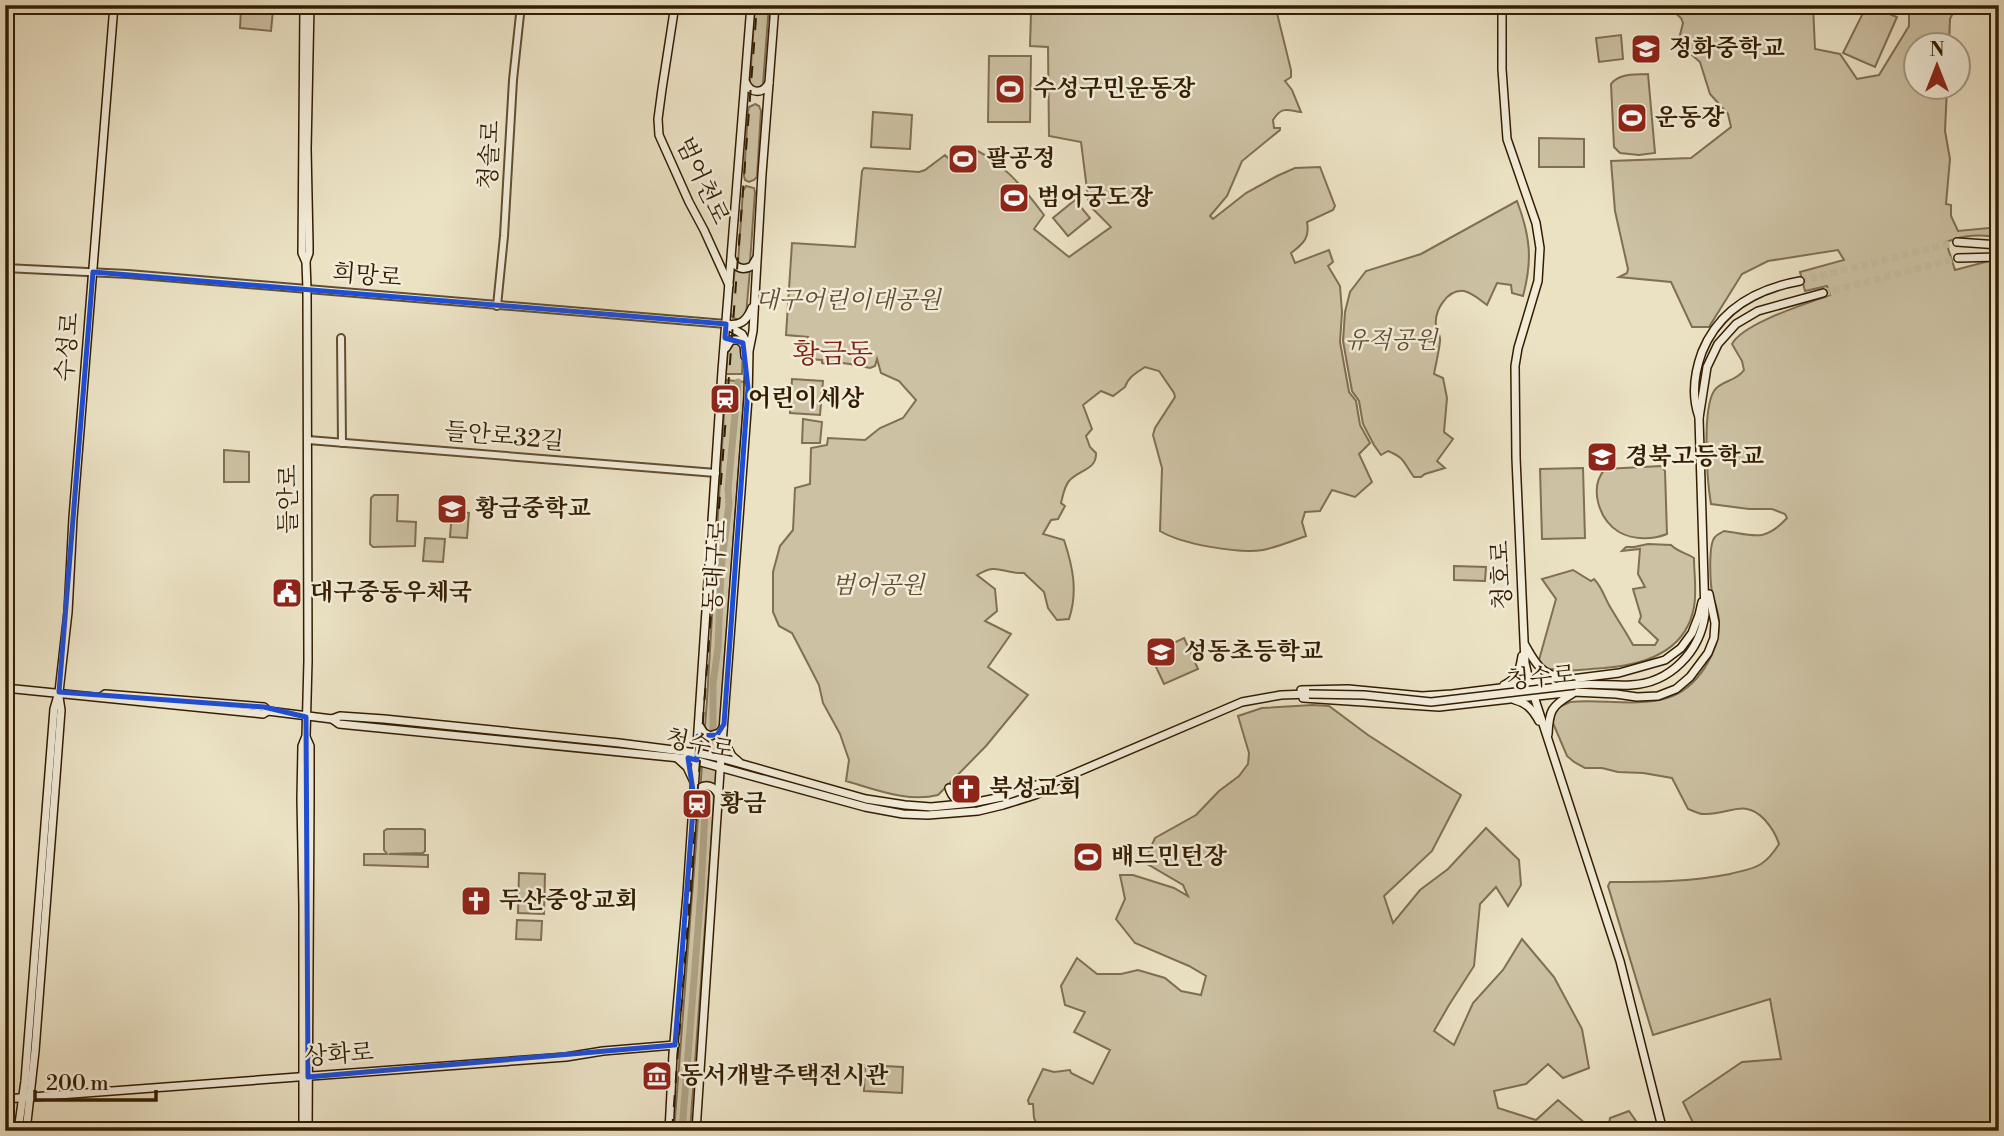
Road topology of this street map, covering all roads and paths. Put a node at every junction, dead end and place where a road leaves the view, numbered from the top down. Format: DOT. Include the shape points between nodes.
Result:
graph roads {
  1 [pos="114,5"];
  2 [pos="304,5"];
  3 [pos="310,5"];
  4 [pos="521,5"];
  5 [pos="675,5"];
  6 [pos="751,5"];
  7 [pos="775,5"];
  8 [pos="1502,5"];
  9 [pos="745,79"];
  10 [pos="770,80"];
  11 [pos="1956,242"];
  12 [pos="1999,246"];
  13 [pos="715,254"];
  14 [pos="757,254"];
  15 [pos="732,257"];
  16 [pos="1999,257"];
  17 [pos="1958,258"];
  18 [pos="306,262"];
  19 [pos="5,268"];
  20 [pos="93,272"];
  21 [pos="1800,281"];
  22 [pos="729,286"];
  23 [pos="307,289"];
  24 [pos="1823,293"];
  25 [pos="753,303"];
  26 [pos="497,306"];
  27 [pos="726,324"];
  28 [pos="341,338"];
  29 [pos="750,351"];
  30 [pos="723,356"];
  31 [pos="749,374"];
  32 [pos="1699,418"];
  33 [pos="308,440"];
  34 [pos="342,443"];
  35 [pos="716,473"];
  36 [pos="1705,577"];
  37 [pos="1524,641"];
  38 [pos="1559,680"];
  39 [pos="1530,684"];
  40 [pos="1574,685"];
  41 [pos="5,688"];
  42 [pos="1492,689"];
  43 [pos="59,692"];
  44 [pos="1558,694"];
  45 [pos="1281,695"];
  46 [pos="1535,696"];
  47 [pos="1495,701"];
  48 [pos="306,717"];
  49 [pos="699,721"];
  50 [pos="724,724"];
  51 [pos="698,733"];
  52 [pos="723,736"];
  53 [pos="1548,738"];
  54 [pos="676,754"];
  55 [pos="697,756"];
  56 [pos="721,762"];
  57 [pos="743,764"];
  58 [pos="734,770"];
  59 [pos="1052,783"];
  60 [pos="719,784"];
  61 [pos="694,787"];
  62 [pos="949,788"];
  63 [pos="694,797"];
  64 [pos="719,798"];
  65 [pos="972,803"];
  66 [pos="675,1045"];
  67 [pos="305,1077"];
  68 [pos="27,1097"];
  69 [pos="5,1099"];
  70 [pos="18,1131"];
  71 [pos="26,1131"];
  72 [pos="303,1131"];
  73 [pos="308,1131"];
  74 [pos="669,1131"];
  75 [pos="696,1131"];
  76 [pos="1663,1131"];
  1 -- 20 [label="main road, 수성로"];
  2 -- 18 [label="main road, 들안로" via="302,253"];
  3 -- 18 [label="main road, 들안로"];
  4 -- 26 [label="street, 청솔로"];
  5 -- 13 [label="main road, 범어천로" via="659,135"];
  6 -- 9 [label="main road, 동대구로"];
  7 -- 10 [label="main road, 동대구로"];
  8 -- 37 [label="main road, 청호로" via="1507,139 1540,248 1538,281 1515,366"];
  9 -- 10 [label="main road" via="756,91 765,89"];
  9 -- 15 [label="main road, 동대구로"];
  10 -- 14 [label="main road, 동대구로"];
  11 -- 12 [label="main road"];
  13 -- 15 [label="main road"];
  13 -- 22 [label="main road, 범어천로"];
  14 -- 15 [label="main road" via="746,269 736,267"];
  14 -- 25 [label="main road, 동대구로"];
  15 -- 22 [label="main road, 동대구로"];
  16 -- 17 [label="main road"];
  18 -- 23 [label="main road, 들안로"];
  19 -- 20 [label="street, 희망로"];
  20 -- 23 [label="street, 희망로"];
  20 -- 43 [label="main road, 수성로"];
  21 -- 32 [label="main road, 청수로" via="1750,297 1713,330 1696,368 1694,402"];
  22 -- 27 [label="main road, 동대구로"];
  23 -- 26 [label="street, 희망로"];
  23 -- 33 [label="main road, 들안로"];
  24 -- 32 [label="main road, 청수로" via="1758,311 1726,333 1707,367"];
  25 -- 27 [label="main road" via="745,321"];
  25 -- 29 [label="main road, 동대구로"];
  26 -- 27 [label="street, 희망로"];
  27 -- 29 [label="main road" via="742,334"];
  27 -- 30 [label="main road, 동대구로"];
  28 -- 34 [label="street"];
  29 -- 31 [label="main road, 동대구로"];
  30 -- 31 [label="main road" via="730,340 741,341"];
  30 -- 35 [label="main road, 동대구로"];
  31 -- 50 [label="main road, 동대구로"];
  32 -- 36 [label="main road, 청수로"];
  33 -- 34 [label="street, 들안로32길"];
  33 -- 48 [label="main road, 들안로"];
  34 -- 35 [label="street, 들안로32길"];
  35 -- 49 [label="main road, 동대구로"];
  36 -- 40 [label="main road, 청수로" via="1699,615 1681,648 1645,667"];
  36 -- 40 [label="main road, 청수로" via="1702,632 1674,670 1639,684"];
  36 -- 40 [label="main road, 청수로" via="1714,638 1708,653 1676,689 1637,697"];
  37 -- 39 [label="main road, 청호로"];
  37 -- 40 [label="main road" via="1542,670"];
  37 -- 42 [label="main road" via="1516,678"];
  38 -- 39 [label="main road, 청수로"];
  38 -- 40 [label="main road, 청수로"];
  38 -- 44 [label="main road" via="1552,687"];
  39 -- 42 [label="main road, 청수로"];
  39 -- 46 [label="main road, 청호로"];
  40 -- 44 [label="main road, 청수로"];
  40 -- 45 [label="main road, 청수로, bridge" via="1430,702 1364,695"];
  40 -- 53 [label="main road" via="1552,709"];
  41 -- 43 [label="main road, 청수로"];
  42 -- 45 [label="main road, 청수로" via="1422,696 1308,689"];
  42 -- 47 [label="main road" via="1499,694"];
  43 -- 48 [label="main road, 청수로" via="264,707"];
  43 -- 68 [label="main road, 수성로" via="54,709"];
  44 -- 46 [label="main road, 청수로"];
  45 -- 47 [label="main road, 청수로" via="1439,707"];
  45 -- 59 [label="main road, 청수로" via="1227,707"];
  46 -- 47 [label="main road, 청수로"];
  46 -- 53 [label="main road, 청호로"];
  47 -- 53 [label="main road" via="1512,700 1531,707"];
  48 -- 54 [label="main road, 청수로" via="384,719"];
  48 -- 67 [label="main road, 들안로" via="301,799"];
  49 -- 50 [label="main road" via="701,731 710,736 719,733"];
  49 -- 51 [label="main road, 동대구로"];
  50 -- 52 [label="main road, 동대구로"];
  51 -- 54 [label="main road"];
  51 -- 55 [label="main road, 동대구로"];
  52 -- 56 [label="main road, 동대구로"];
  52 -- 57 [label="main road" via="732,756"];
  53 -- 76 [label="main road, 청호로" via="1620,961"];
  54 -- 55 [label="main road, 청수로"];
  54 -- 61 [label="main road"];
  55 -- 56 [label="main road, 청수로"];
  55 -- 61 [label="main road, 동대구로"];
  56 -- 57 [label="main road, 청수로"];
  56 -- 58 [label="main road, 청수로"];
  56 -- 60 [label="main road, 동대구로"];
  57 -- 65 [label="main road, 청수로" via="866,799 931,807"];
  58 -- 59 [label="main road, 청수로" via="903,814 978,811 1046,790"];
  58 -- 60 [label="main road"];
  59 -- 65 [label="main road, 청수로"];
  60 -- 64 [label="main road, 동대구로"];
  61 -- 63 [label="main road, 동대구로"];
  62 -- 65 [label="main road" via="956,800"];
  63 -- 64 [label="main road" via="698,789 709,786"];
  63 -- 66 [label="main road, 동대구로"];
  64 -- 75 [label="main road, 동대구로"];
  66 -- 67 [label="main road, 상화로"];
  66 -- 74 [label="main road, 동대구로"];
  67 -- 68 [label="main road, 상화로"];
  67 -- 72 [label="main road, 들안로"];
  67 -- 73 [label="main road, 들안로"];
  68 -- 69 [label="main road, 상화로"];
  68 -- 70 [label="main road, 수성로"];
  68 -- 71 [label="main road, 수성로"];
}
